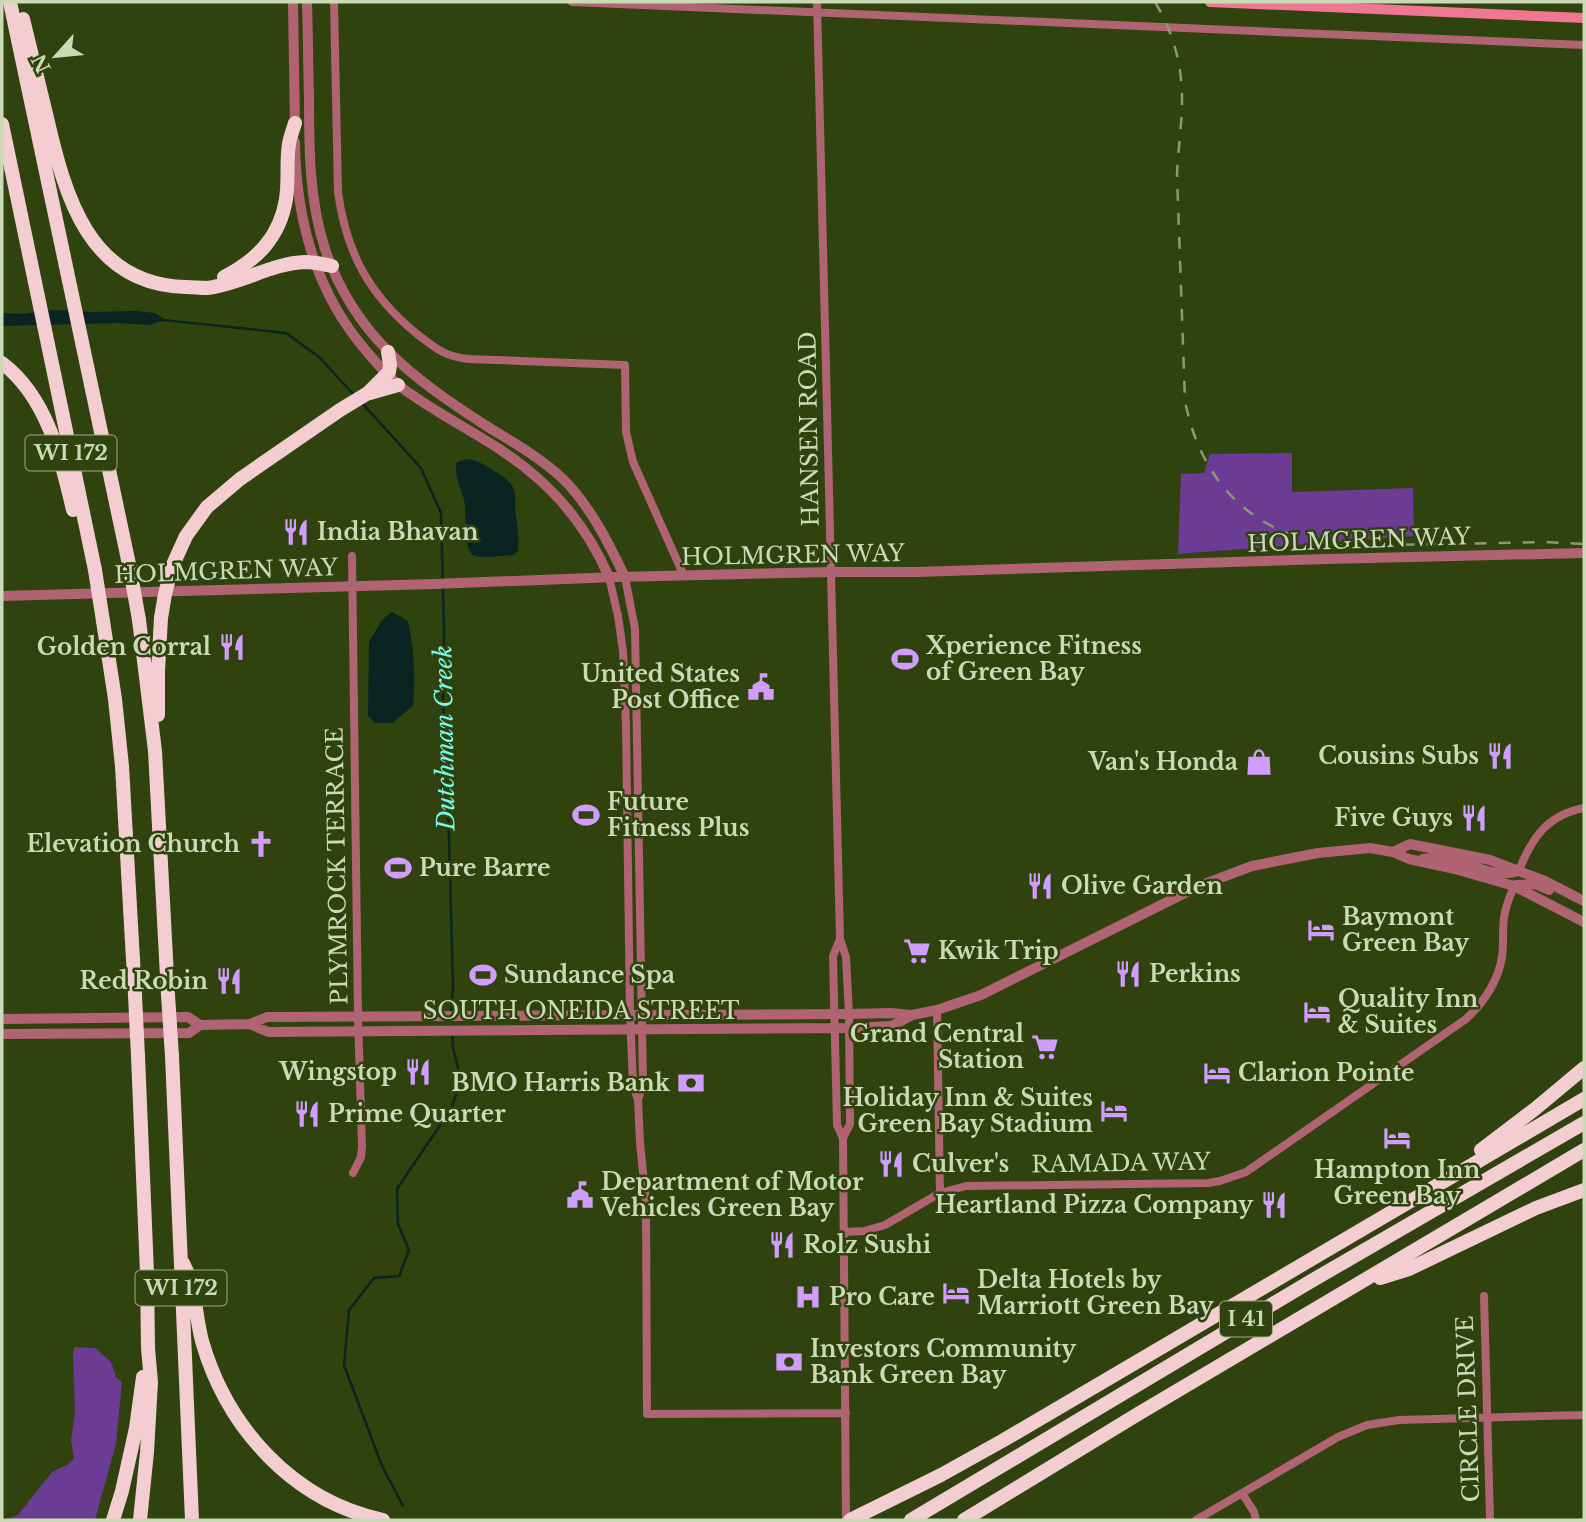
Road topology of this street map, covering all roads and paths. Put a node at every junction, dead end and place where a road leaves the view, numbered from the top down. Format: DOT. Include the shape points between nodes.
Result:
graph roads {
  1 [pos="10,2"];
  2 [pos="19,2"];
  3 [pos="293,2"];
  4 [pos="307,2"];
  5 [pos="334,2"];
  6 [pos="572,2"];
  7 [pos="817,2"];
  8 [pos="1210,2"];
  9 [pos="817,13"];
  10 [pos="1584,18"];
  11 [pos="1584,45"];
  12 [pos="295,123"];
  13 [pos="2,124"];
  14 [pos="314,263"];
  15 [pos="332,266"];
  16 [pos="193,287"];
  17 [pos="388,352"];
  18 [pos="2,363"];
  19 [pos="393,379"];
  20 [pos="1584,553"];
  21 [pos="352,555"];
  22 [pos="91,570"];
  23 [pos="832,572"];
  24 [pos="684,576"];
  25 [pos="608,577"];
  26 [pos="625,577"];
  27 [pos="353,587"];
  28 [pos="2,596"];
  29 [pos="155,751"];
  30 [pos="1584,808"];
  31 [pos="1393,852"];
  32 [pos="1409,859"];
  33 [pos="1519,870"];
  34 [pos="1514,886"];
  35 [pos="1584,904"];
  36 [pos="1584,922"];
  37 [pos="840,939"];
  38 [pos="937,1010"];
  39 [pos="834,1014"];
  40 [pos="849,1014"];
  41 [pos="636,1015"];
  42 [pos="912,1015"];
  43 [pos="358,1017"];
  44 [pos="2,1018"];
  45 [pos="250,1024"];
  46 [pos="200,1025"];
  47 [pos="849,1028"];
  48 [pos="636,1029"];
  49 [pos="835,1029"];
  50 [pos="359,1031"];
  51 [pos="2,1034"];
  52 [pos="1584,1068"];
  53 [pos="1584,1099"];
  54 [pos="1584,1123"];
  55 [pos="843,1138"];
  56 [pos="1584,1150"];
  57 [pos="353,1173"];
  58 [pos="1584,1189"];
  59 [pos="940,1193"];
  60 [pos="1366,1226"];
  61 [pos="844,1232"];
  62 [pos="179,1253"];
  63 [pos="1365,1281"];
  64 [pos="1484,1296"];
  65 [pos="148,1348"];
  66 [pos="846,1413"];
  67 [pos="1584,1415"];
  68 [pos="1487,1417"];
  69 [pos="941,1475"];
  70 [pos="1242,1493"];
  71 [pos="847,1516"];
  72 [pos="113,1520"];
  73 [pos="140,1520"];
  74 [pos="192,1520"];
  75 [pos="383,1520"];
  76 [pos="870,1520"];
  77 [pos="911,1520"];
  78 [pos="964,1520"];
  79 [pos="1196,1520"];
  80 [pos="1256,1520"];
  81 [pos="1490,1520"];
  1 -- 29 [label="highway, WI 172, bridge" via="130,569"];
  2 -- 16 [label="highway" via="58,164 89,236 118,267 136,277 161,285"];
  3 -- 12 [label="street"];
  4 -- 15 [label="street" via="312,192"];
  5 -- 24 [label="street" via="338,192 346,234 362,271 398,318 447,355 625,365 626,432 633,462"];
  6 -- 9 [label="street"];
  7 -- 9 [label="street, HANSEN ROAD"];
  8 -- 10 [label="main road"];
  9 -- 11 [label="street"];
  9 -- 23 [label="street, HANSEN ROAD"];
  12 -- 14 [label="street" via="298,193"];
  12 -- 16 [label="highway" via="286,201 275,233 244,266"];
  13 -- 22 [label="highway, WI 172"];
  14 -- 15 [label="highway"];
  14 -- 16 [label="highway" via="290,264 206,288"];
  14 -- 19 [label="street" via="346,325"];
  15 -- 17 [label="street" via="347,298"];
  17 -- 19 [label="highway"];
  17 -- 26 [label="street" via="409,373 563,479 585,503"];
  18 -- 22 [label="highway" via="30,394 54,442"];
  19 -- 25 [label="street" via="534,475 588,537"];
  19 -- 29 [label="highway, bridge" via="240,480 207,507 186,536 172,567 161,618"];
  20 -- 23 [label="street, HOLMGREN WAY"];
  21 -- 27 [label="street, PLYMROCK TERRACE"];
  22 -- 65 [label="highway, WI 172, bridge" via="103,618 122,766"];
  23 -- 24 [label="street, HOLMGREN WAY"];
  23 -- 37 [label="street, HANSEN ROAD"];
  24 -- 26 [label="street, HOLMGREN WAY"];
  25 -- 26 [label="street, HOLMGREN WAY"];
  25 -- 27 [label="street, HOLMGREN WAY"];
  25 -- 41 [label="street" via="622,651"];
  26 -- 41 [label="street" via="635,629"];
  27 -- 28 [label="street, HOLMGREN WAY"];
  27 -- 43 [label="street, PLYMROCK TERRACE"];
  29 -- 62 [label="highway, WI 172, bridge"];
  30 -- 33 [label="street" via="1544,828"];
  31 -- 32 [label="street, SOUTH ONEIDA STREET"];
  31 -- 33 [label="street" via="1410,844 1489,859"];
  31 -- 38 [label="street, SOUTH ONEIDA STREET" via="1370,848 1318,853 1252,866 1199,887 981,995"];
  32 -- 33 [label="street" via="1440,857 1492,872"];
  32 -- 34 [label="street, SOUTH ONEIDA STREET"];
  33 -- 35 [label="street"];
  34 -- 35 [label="street" via="1535,884"];
  34 -- 36 [label="street, SOUTH ONEIDA STREET"];
  34 -- 59 [label="street, RAMADA WAY" via="1506,907 1498,972 1476,1010 1246,1172 1208,1183 979,1185"];
  37 -- 39 [label="street, HANSEN ROAD" via="833,956"];
  37 -- 40 [label="street, HANSEN ROAD" via="846,957"];
  38 -- 42 [label="street, SOUTH ONEIDA STREET"];
  38 -- 59 [label="street"];
  39 -- 40 [label="street, SOUTH ONEIDA STREET"];
  39 -- 41 [label="street, SOUTH ONEIDA STREET"];
  39 -- 49 [label="street, HANSEN ROAD"];
  40 -- 42 [label="street, SOUTH ONEIDA STREET"];
  40 -- 47 [label="street, HANSEN ROAD"];
  41 -- 43 [label="street, SOUTH ONEIDA STREET"];
  41 -- 48 [label="street"];
  42 -- 47 [label="street, SOUTH ONEIDA STREET" via="892,1027"];
  43 -- 45 [label="street, SOUTH ONEIDA STREET" via="267,1017"];
  43 -- 50 [label="street, PLYMROCK TERRACE"];
  44 -- 46 [label="street, SOUTH ONEIDA STREET" via="188,1017"];
  45 -- 46 [label="street, SOUTH ONEIDA STREET"];
  45 -- 50 [label="street, SOUTH ONEIDA STREET" via="268,1032"];
  46 -- 51 [label="street, SOUTH ONEIDA STREET" via="188,1033"];
  47 -- 49 [label="street, SOUTH ONEIDA STREET"];
  47 -- 55 [label="street, HANSEN ROAD" via="850,1124"];
  48 -- 49 [label="street, SOUTH ONEIDA STREET"];
  48 -- 50 [label="street, SOUTH ONEIDA STREET"];
  48 -- 66 [label="street" via="643,1084 638,1100 646,1201 647,1414"];
  49 -- 55 [label="street, HANSEN ROAD" via="837,1125"];
  50 -- 57 [label="street, PLYMROCK TERRACE" via="362,1147"];
  52 -- 60 [label="highway" via="1492,1142"];
  53 -- 60 [label="highway"];
  54 -- 77 [label="highway, I 41"];
  55 -- 61 [label="street, HANSEN ROAD"];
  56 -- 63 [label="highway, I 41"];
  58 -- 63 [label="highway" via="1402,1272"];
  59 -- 61 [label="street, RAMADA WAY" via="886,1225"];
  60 -- 69 [label="highway"];
  61 -- 66 [label="street, HANSEN ROAD"];
  62 -- 74 [label="highway, WI 172"];
  62 -- 75 [label="highway" via="191,1281 202,1342 216,1378 251,1438 298,1482 348,1510"];
  63 -- 78 [label="highway, I 41"];
  64 -- 68 [label="street, CIRCLE DRIVE"];
  65 -- 72 [label="highway" via="136,1428"];
  65 -- 73 [label="highway, WI 172" via="151,1382"];
  66 -- 71 [label="street, HANSEN ROAD"];
  67 -- 68 [label="street"];
  68 -- 70 [label="street" via="1364,1426"];
  68 -- 81 [label="street, CIRCLE DRIVE"];
  69 -- 71 [label="highway"];
  69 -- 76 [label="highway"];
  70 -- 79 [label="street"];
  70 -- 80 [label="street"];
}
